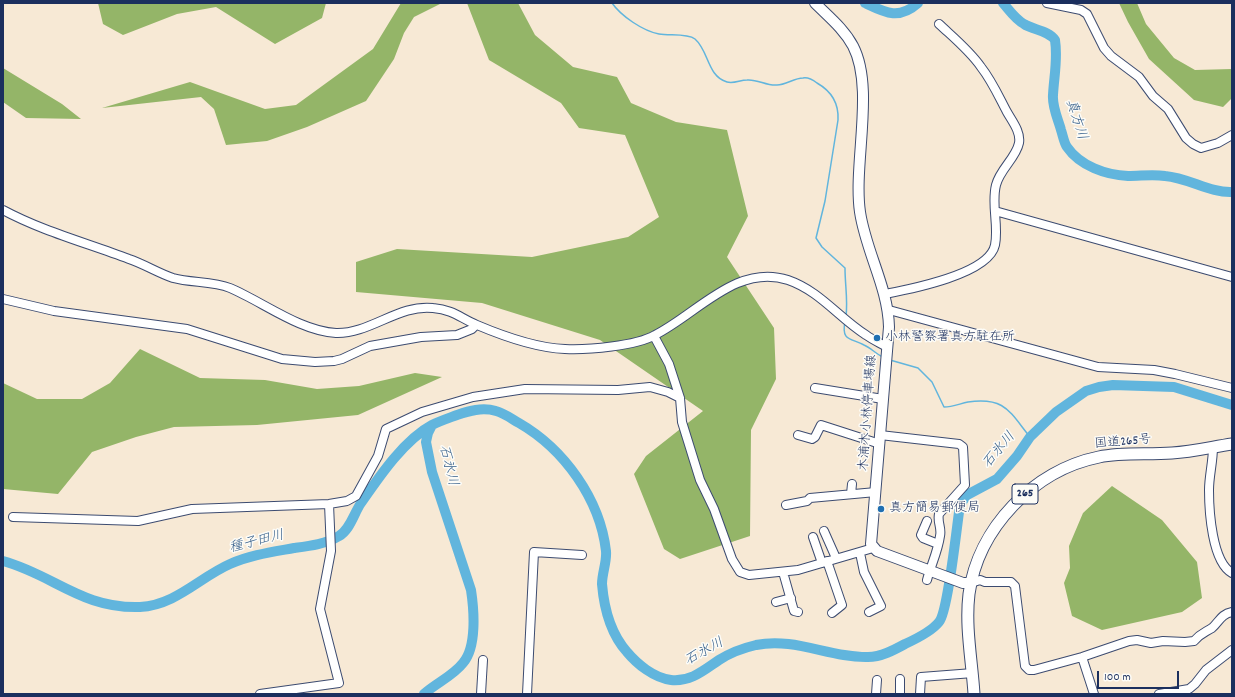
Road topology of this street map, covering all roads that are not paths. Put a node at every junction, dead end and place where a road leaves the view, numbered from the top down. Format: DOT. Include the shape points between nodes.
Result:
graph roads {
  1 [pos="815,3"];
  2 [pos="1047,3"];
  3 [pos="939,24"];
  4 [pos="1232,135"];
  5 [pos="3,210"];
  6 [pos="995,211"];
  7 [pos="1232,277"];
  8 [pos="885,294"];
  9 [pos="3,299"];
  10 [pos="889,310"];
  11 [pos="476,325"];
  12 [pos="654,336"];
  13 [pos="887,347"];
  14 [pos="815,388"];
  15 [pos="1232,388"];
  16 [pos="680,398"];
  17 [pos="883,399"];
  18 [pos="798,435"];
  19 [pos="880,440"];
  20 [pos="1232,444"];
  21 [pos="1213,447"];
  22 [pos="852,484"];
  23 [pos="876,492"];
  24 [pos="851,494"];
  25 [pos="329,504"];
  26 [pos="786,505"];
  27 [pos="13,517"];
  28 [pos="928,521"];
  29 [pos="824,531"];
  30 [pos="813,537"];
  31 [pos="938,544"];
  32 [pos="873,548"];
  33 [pos="860,553"];
  34 [pos="582,555"];
  35 [pos="836,558"];
  36 [pos="825,562"];
  37 [pos="931,570"];
  38 [pos="783,572"];
  39 [pos="1232,573"];
  40 [pos="927,580"];
  41 [pos="967,583"];
  42 [pos="790,598"];
  43 [pos="776,602"];
  44 [pos="798,612"];
  45 [pos="869,612"];
  46 [pos="1232,612"];
  47 [pos="832,613"];
  48 [pos="1232,650"];
  49 [pos="1082,657"];
  50 [pos="483,660"];
  51 [pos="973,673"];
  52 [pos="900,679"];
  53 [pos="877,680"];
  54 [pos="260,694"];
  55 [pos="480,694"];
  56 [pos="527,694"];
  57 [pos="876,694"];
  58 [pos="900,694"];
  59 [pos="920,694"];
  60 [pos="974,694"];
  61 [pos="1094,694"];
  62 [pos="1159,694"];
  1 -- 8 [label="main road, 木浦木小林停車場線" via="844,32 860,66 860,211 863,229"];
  2 -- 4 [label="street" via="1081,10 1087,14 1104,48 1139,76 1153,96 1168,109 1186,138 1193,144 1201,148"];
  3 -- 6 [label="street" via="981,66 1019,138 1017,150 996,185"];
  5 -- 11 [label="street" via="173,278 228,287 312,328 335,333 357,332 406,311 430,308 453,312"];
  6 -- 7 [label="street"];
  6 -- 8 [label="street" via="995,246 988,258 965,272 918,287"];
  8 -- 10 [label="main road, 木浦木小林停車場線"];
  9 -- 11 [label="street" via="54,311 187,329 297,362 342,359 370,346 421,337 457,335"];
  10 -- 13 [label="main road, 木浦木小林停車場線"];
  10 -- 15 [label="street" via="1098,367 1154,370"];
  11 -- 12 [label="street" via="539,345 566,349 626,344"];
  12 -- 13 [label="street" via="733,284 751,278 771,277 786,279 809,288 865,335"];
  12 -- 16 [label="street" via="669,364"];
  13 -- 17 [label="main road, 木浦木小林停車場線"];
  14 -- 17 [label="street"];
  16 -- 25 [label="street" via="650,387 618,390 525,389 473,396 422,412 386,429 378,456 356,496 347,501"];
  16 -- 38 [label="street" via="682,422 700,480 714,509 732,559 740,572 749,575"];
  17 -- 19 [label="main road, 木浦木小林停車場線"];
  18 -- 19 [label="street" via="812,439 821,425"];
  19 -- 23 [label="main road, 木浦木小林停車場線"];
  19 -- 31 [label="street" via="959,444 963,447 965,485 939,514 941,531"];
  20 -- 21 [label="highway, 国道265号 / 265"];
  21 -- 39 [label="street" via="1209,491 1213,528 1220,562"];
  21 -- 41 [label="highway, 国道265号 / 265" via="1174,453 1115,454 1065,468 1049,476 1032,487 999,522"];
  22 -- 24 [label="street"];
  23 -- 24 [label="street"];
  23 -- 32 [label="main road, 木浦木小林停車場線" via="871,540"];
  24 -- 26 [label="street" via="810,498 807,501"];
  25 -- 27 [label="street" via="192,509 138,521"];
  25 -- 54 [label="street" via="331,551 320,609 339,683"];
  28 -- 31 [label="street" via="921,535"];
  29 -- 35 [label="street"];
  30 -- 36 [label="street"];
  31 -- 37 [label="street"];
  32 -- 33 [label="street"];
  32 -- 37 [label="main road"];
  33 -- 35 [label="street"];
  33 -- 45 [label="street" via="864,572 881,606"];
  34 -- 56 [label="street" via="534,552"];
  35 -- 36 [label="street"];
  36 -- 38 [label="street"];
  36 -- 47 [label="street" via="842,605"];
  37 -- 40 [label="street"];
  37 -- 41 [label="main road"];
  38 -- 42 [label="street"];
  41 -- 49 [label="street" via="980,580 1011,582 1015,586 1028,670"];
  41 -- 51 [label="highway, 国道265号 / 265"];
  42 -- 43 [label="street"];
  42 -- 44 [label="street" via="794,611"];
  46 -- 49 [label="street" via="1220,618 1212,628 1201,633 1194,641 1129,641"];
  48 -- 62 [label="street" via="1206,670 1189,689"];
  49 -- 61 [label="street"];
  50 -- 55 [label="street"];
  51 -- 59 [label="street" via="921,677"];
  51 -- 60 [label="highway, 国道265号 / 265"];
  52 -- 58 [label="street"];
  53 -- 57 [label="street"];
}
